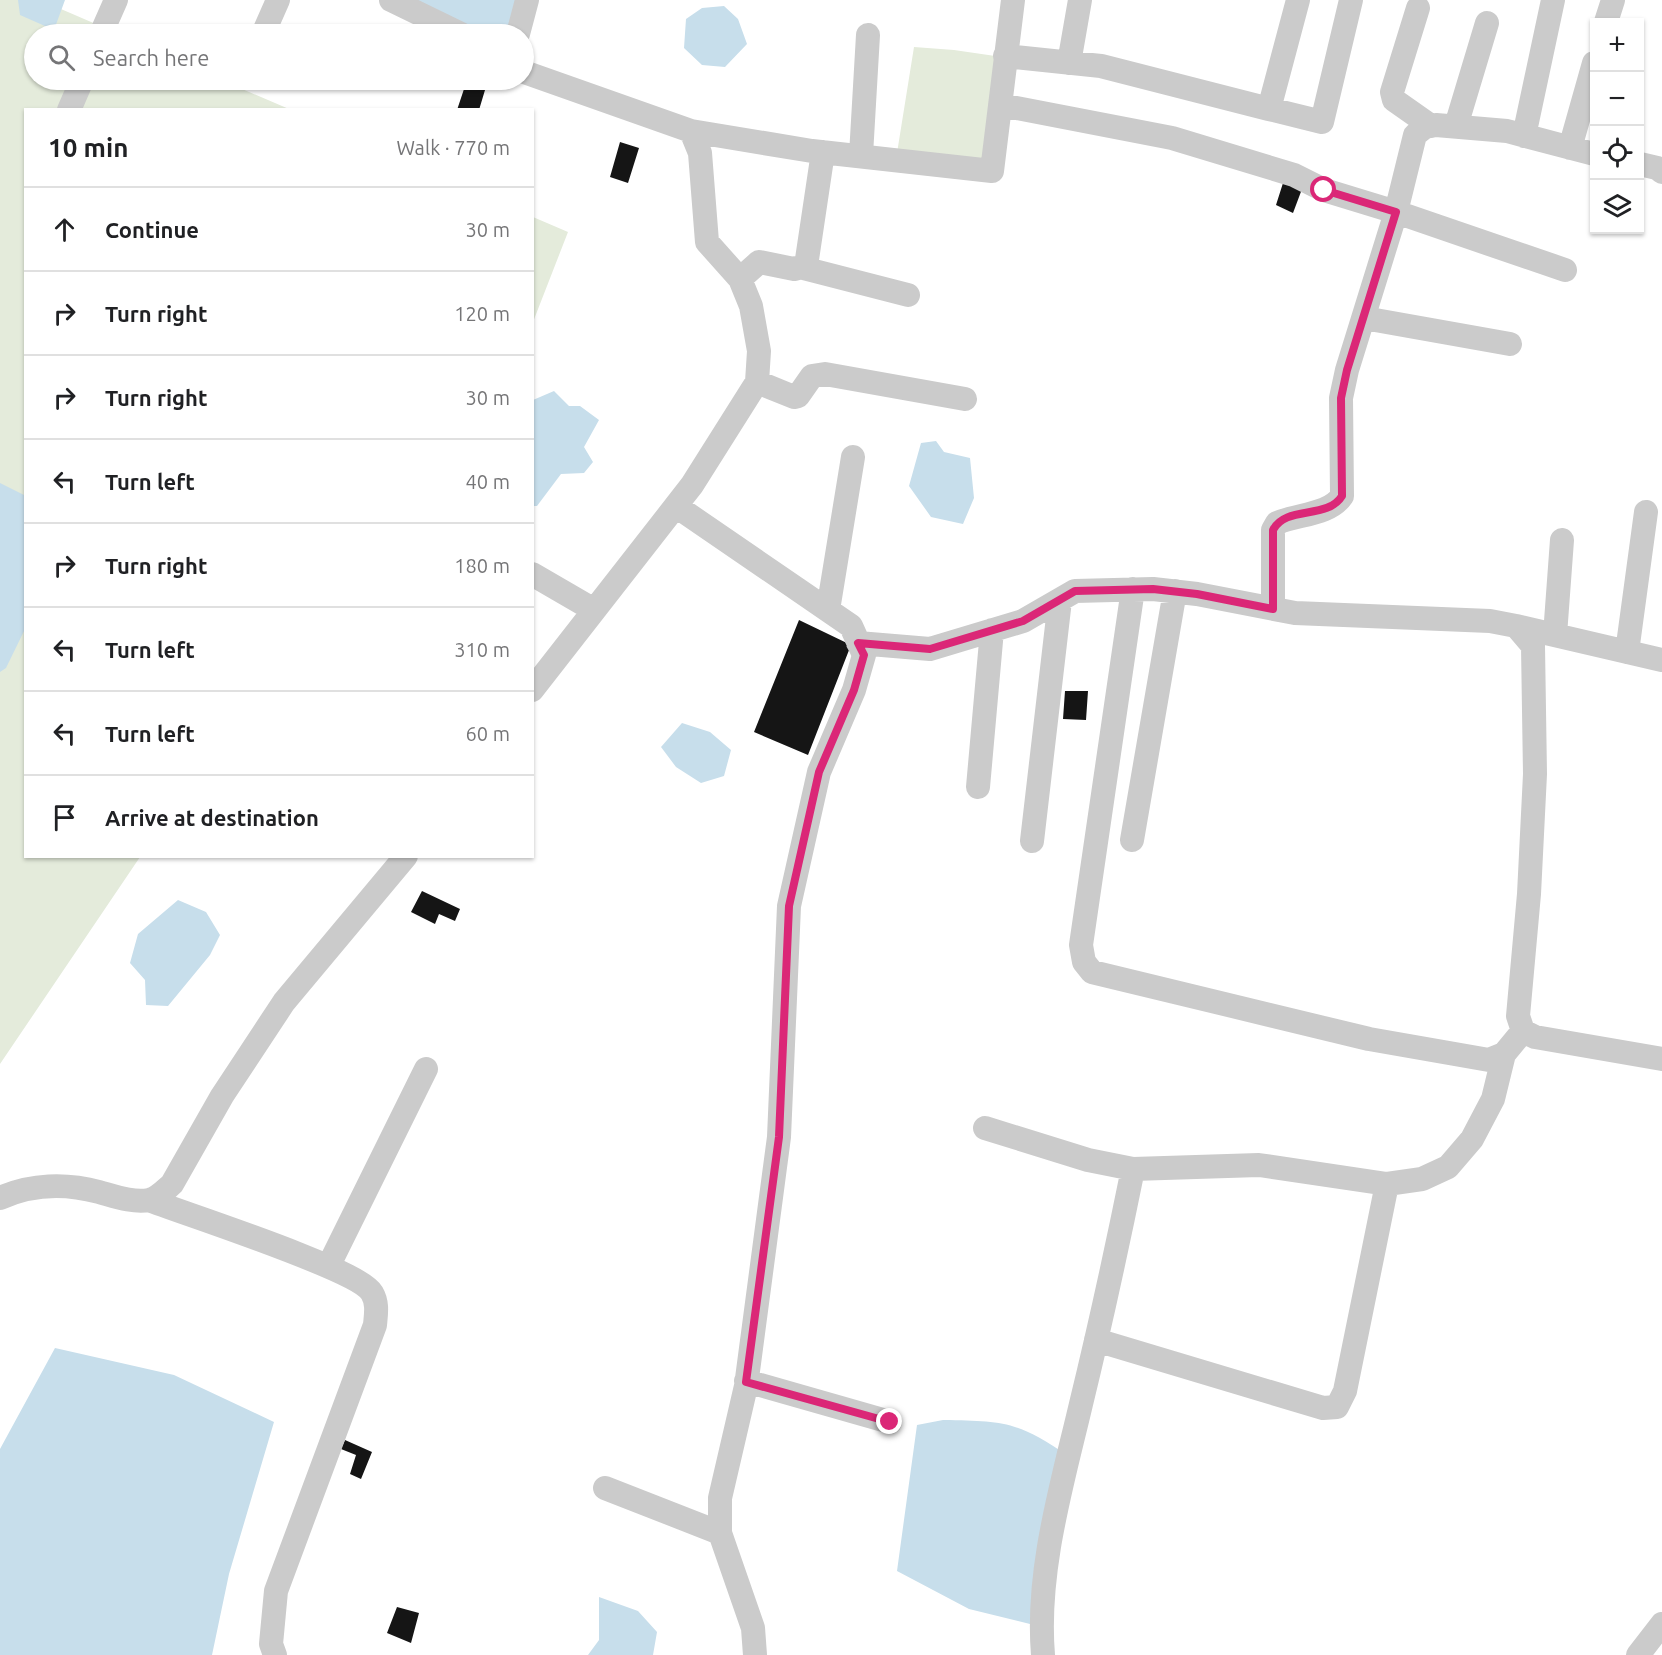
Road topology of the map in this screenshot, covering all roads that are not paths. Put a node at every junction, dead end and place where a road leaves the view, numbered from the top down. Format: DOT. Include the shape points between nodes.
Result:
graph roads {
  1 [pos="116,0"];
  2 [pos="278,0"];
  3 [pos="391,0"];
  4 [pos="527,0"];
  5 [pos="1013,0"];
  6 [pos="1080,0"];
  7 [pos="1298,0"];
  8 [pos="1351,0"];
  9 [pos="1553,0"];
  10 [pos="1613,0"];
  11 [pos="1418,8"];
  12 [pos="1607,18"];
  13 [pos="1487,23"];
  14 [pos="105,24"];
  15 [pos="267,24"];
  16 [pos="440,24"];
  17 [pos="521,24"];
  18 [pos="868,35"];
  19 [pos="1005,56"];
  20 [pos="1069,63"];
  21 [pos="1591,72"];
  22 [pos="534,76"];
  23 [pos="78,90"];
  24 [pos="1001,105"];
  25 [pos="70,108"];
  26 [pos="1269,109"];
  27 [pos="1431,126"];
  28 [pos="1456,126"];
  29 [pos="691,131"];
  30 [pos="1524,136"];
  31 [pos="1570,148"];
  32 [pos="823,152"];
  33 [pos="1590,153"];
  34 [pos="861,156"];
  35 [pos="1396,212"];
  36 [pos="803,268"];
  37 [pos="1565,270"];
  38 [pos="740,279"];
  39 [pos="908,295"];
  40 [pos="1364,318"];
  41 [pos="1510,344"];
  42 [pos="757,382"];
  43 [pos="965,399"];
  44 [pos="853,457"];
  45 [pos="676,506"];
  46 [pos="1646,512"];
  47 [pos="1562,540"];
  48 [pos="534,575"];
  49 [pos="1133,589"];
  50 [pos="1175,591"];
  51 [pos="1060,600"];
  52 [pos="1273,609"];
  53 [pos="594,610"];
  54 [pos="828,610"];
  55 [pos="1516,626"];
  56 [pos="992,630"];
  57 [pos="1555,635"];
  58 [pos="858,643"];
  59 [pos="1627,652"];
  60 [pos="1662,660"];
  61 [pos="534,685"];
  62 [pos="978,787"];
  63 [pos="1132,840"];
  64 [pos="1032,841"];
  65 [pos="404,858"];
  66 [pos="1523,1031"];
  67 [pos="1504,1054"];
  68 [pos="1662,1059"];
  69 [pos="426,1068"];
  70 [pos="986,1128"];
  71 [pos="1132,1169"];
  72 [pos="1387,1184"];
  73 [pos="0,1198"];
  74 [pos="149,1200"];
  75 [pos="329,1266"];
  76 [pos="1096,1340"];
  77 [pos="746,1382"];
  78 [pos="890,1422"];
  79 [pos="605,1488"];
  80 [pos="720,1533"];
  81 [pos="1662,1624"];
  82 [pos="275,1655"];
  83 [pos="755,1655"];
  84 [pos="1043,1655"];
  85 [pos="1638,1655"];
  1 -- 14 [label="street"];
  2 -- 15 [label="street"];
  3 -- 16 [label="street"];
  4 -- 17 [label="street"];
  5 -- 19 [label="street"];
  6 -- 20 [label="street"];
  7 -- 26 [label="street"];
  8 -- 26 [label="street" via="1322,122"];
  9 -- 30 [label="street"];
  10 -- 12 [label="street"];
  11 -- 27 [label="street" via="1392,92 1394,100"];
  13 -- 28 [label="street"];
  18 -- 34 [label="street"];
  19 -- 20 [label="street"];
  19 -- 24 [label="street"];
  20 -- 26 [label="street" via="1101,66"];
  21 -- 31 [label="street"];
  22 -- 29 [label="street"];
  23 -- 25 [label="street"];
  24 -- 34 [label="street" via="992,171"];
  24 -- 35 [label="street" via="1172,138 1294,175 1324,190"];
  27 -- 28 [label="street"];
  27 -- 35 [label="street" via="1415,135"];
  28 -- 30 [label="street"];
  29 -- 32 [label="street"];
  29 -- 38 [label="street" via="700,153 707,242"];
  30 -- 31 [label="street"];
  31 -- 33 [label="street"];
  32 -- 34 [label="street"];
  32 -- 36 [label="street" via="809,257"];
  35 -- 37 [label="street"];
  35 -- 40 [label="street"];
  36 -- 38 [label="street" via="759,262"];
  36 -- 39 [label="street"];
  38 -- 42 [label="street" via="752,306 759,351"];
  40 -- 41 [label="street"];
  40 -- 52 [label="street" via="1341,398 1342,496 1329,509 1277,523 1273,530"];
  42 -- 43 [label="street" via="794,398 812,376 825,374"];
  42 -- 45 [label="street"];
  44 -- 54 [label="street"];
  45 -- 53 [label="street"];
  45 -- 54 [label="street"];
  46 -- 59 [label="street"];
  47 -- 57 [label="street"];
  48 -- 53 [label="street"];
  49 -- 50 [label="street"];
  49 -- 51 [label="street" via="1075,591"];
  49 -- 67 [label="street" via="1081,945 1084,962 1092,972 1369,1039 1489,1060"];
  50 -- 52 [label="street"];
  50 -- 63 [label="street"];
  51 -- 56 [label="street" via="1023,621"];
  51 -- 64 [label="street"];
  52 -- 55 [label="street" via="1490,621"];
  53 -- 61 [label="street"];
  54 -- 58 [label="street" via="851,626"];
  55 -- 57 [label="street"];
  55 -- 66 [label="street" via="1533,646 1536,774 1518,1016"];
  56 -- 58 [label="street" via="930,649"];
  56 -- 62 [label="street"];
  57 -- 59 [label="street"];
  58 -- 77 [label="street" via="864,655 854,690 819,772 789,906 779,1137"];
  59 -- 60 [label="street"];
  65 -- 74 [label="street" via="284,1002 222,1096 172,1184"];
  66 -- 67 [label="street"];
  66 -- 68 [label="street" via="1536,1037"];
  67 -- 72 [label="street" via="1492,1099 1462,1153 1448,1167 1422,1179"];
  69 -- 75 [label="street"];
  70 -- 71 [label="street" via="1088,1160"];
  71 -- 72 [label="street" via="1259,1165"];
  71 -- 76 [label="street"];
  72 -- 76 [label="street" via="1345,1391 1337,1407 1323,1408"];
  73 -- 74 [label="street" via="39,1186 83,1188"];
  74 -- 75 [label="street"];
  75 -- 82 [label="street" via="372,1292 377,1306 375,1324 276,1591 271,1644"];
  76 -- 84 [label="street" via="1053,1521 1041,1626"];
  77 -- 78 [label="street"];
  77 -- 80 [label="street" via="720,1498"];
  79 -- 80 [label="street"];
  80 -- 83 [label="street" via="753,1628"];
  81 -- 85 [label="street"];
}
